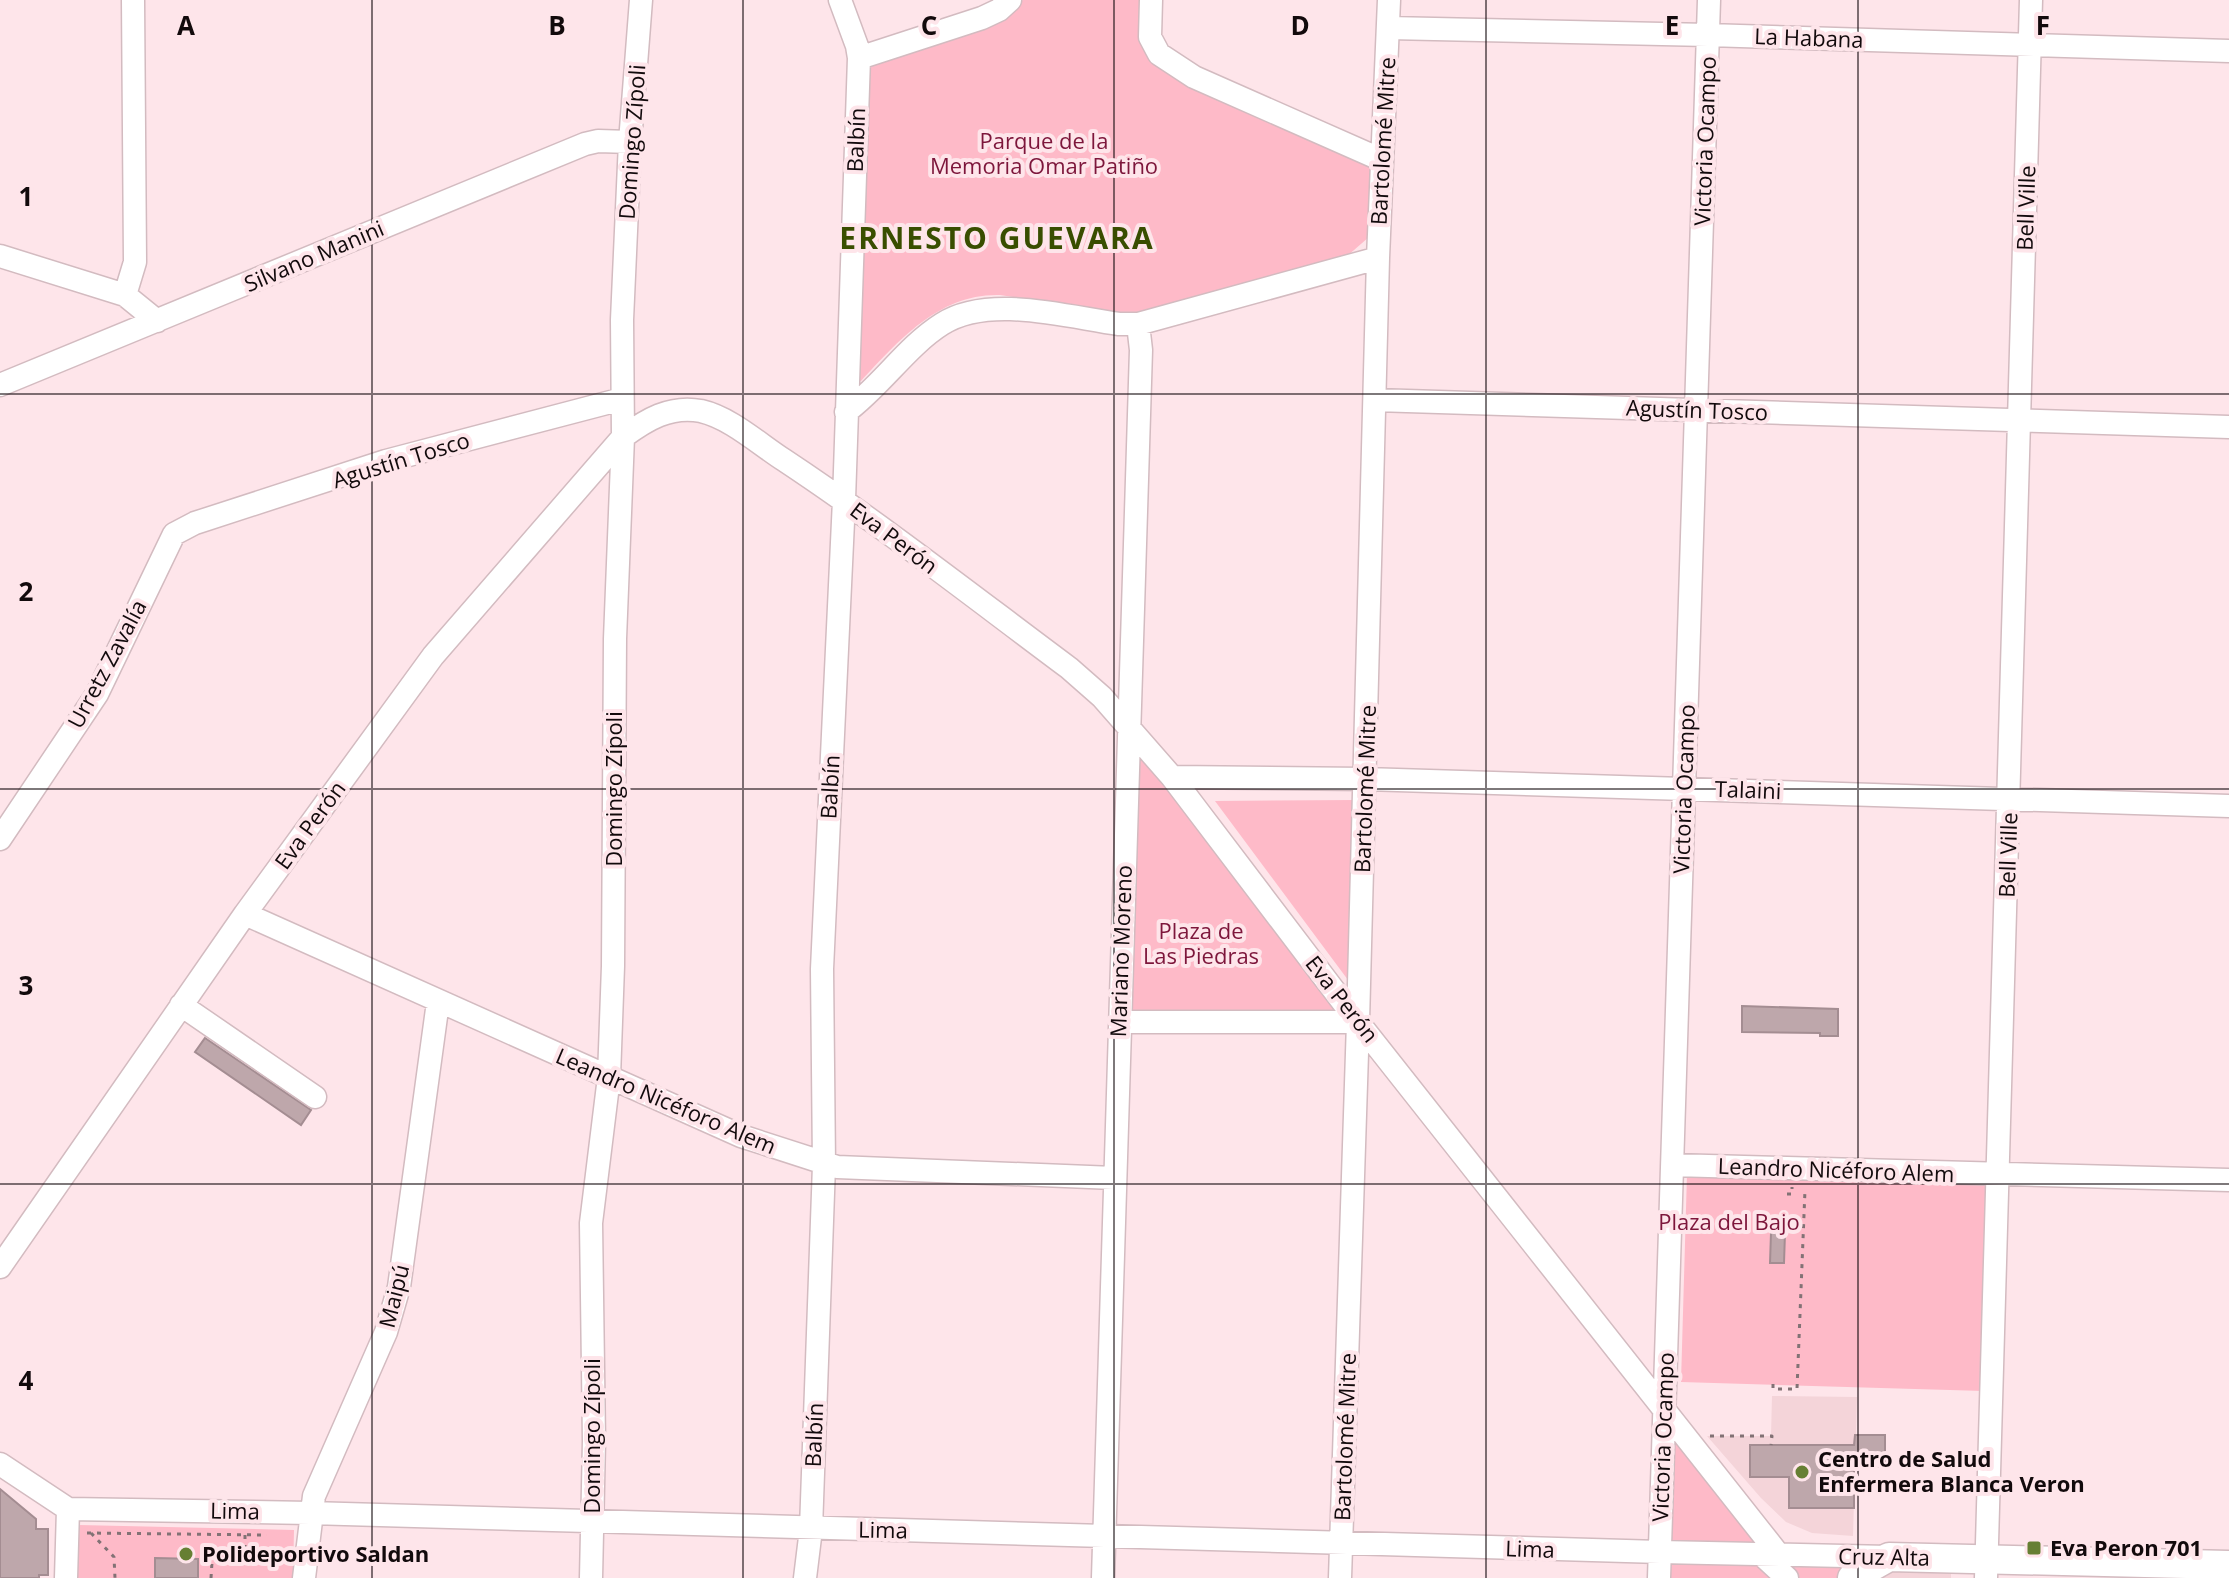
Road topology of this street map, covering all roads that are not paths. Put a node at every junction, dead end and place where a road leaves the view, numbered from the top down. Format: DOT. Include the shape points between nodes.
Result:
graph roads {
  1 [pos="133,0"];
  2 [pos="641,0"];
  3 [pos="840,0"];
  4 [pos="1010,0"];
  5 [pos="1151,0"];
  6 [pos="1389,0"];
  7 [pos="1709,0"];
  8 [pos="2031,0"];
  9 [pos="1389,28"];
  10 [pos="1708,35"];
  11 [pos="2030,45"];
  12 [pos="2229,51"];
  13 [pos="859,58"];
  14 [pos="630,142"];
  15 [pos="1382,160"];
  16 [pos="0,256"];
  17 [pos="1378,258"];
  18 [pos="125,295"];
  19 [pos="157,321"];
  20 [pos="1138,324"];
  21 [pos="0,385"];
  22 [pos="622,399"];
  23 [pos="1375,400"];
  24 [pos="1697,410"];
  25 [pos="846,412"];
  26 [pos="2019,419"];
  27 [pos="2229,427"];
  28 [pos="623,437"];
  29 [pos="844,500"];
  30 [pos="183,528"];
  31 [pos="1128,724"];
  32 [pos="1172,777"];
  33 [pos="1365,779"];
  34 [pos="1684,789"];
  35 [pos="2010,798"];
  36 [pos="2229,806"];
  37 [pos="0,839"];
  38 [pos="245,914"];
  39 [pos="438,1002"];
  40 [pos="181,1005"];
  41 [pos="1120,1022"];
  42 [pos="1358,1022"];
  43 [pos="609,1077"];
  44 [pos="315,1097"];
  45 [pos="824,1165"];
  46 [pos="1673,1165"];
  47 [pos="1999,1175"];
  48 [pos="1114,1178"];
  49 [pos="2229,1180"];
  50 [pos="0,1267"];
  51 [pos="1663,1408"];
  52 [pos="0,1464"];
  53 [pos="68,1509"];
  54 [pos="310,1513"];
  55 [pos="593,1521"];
  56 [pos="811,1529"];
  57 [pos="1104,1535"];
  58 [pos="1341,1543"];
  59 [pos="1660,1552"];
  60 [pos="1770,1555"];
  61 [pos="1889,1557"];
  62 [pos="2229,1565"];
  63 [pos="1986,1569"];
  64 [pos="304,1571"];
  65 [pos="66,1578"];
  66 [pos="591,1578"];
  67 [pos="805,1578"];
  68 [pos="1103,1578"];
  69 [pos="1340,1578"];
  70 [pos="1659,1578"];
  71 [pos="1787,1578"];
  72 [pos="1852,1578"];
  1 -- 18 [label="street" via="135,262"];
  2 -- 14 [label="street, Domingo Zípoli"];
  3 -- 13 [label="street, Balbín"];
  4 -- 13 [label="street" via="982,18"];
  5 -- 15 [label="street" via="1150,37 1159,54 1194,77"];
  6 -- 9 [label="street, Bartolomé Mitre"];
  7 -- 10 [label="street, Victoria Ocampo"];
  8 -- 11 [label="street, Bell Ville"];
  9 -- 10 [label="street, La Habana"];
  9 -- 15 [label="street, Bartolomé Mitre"];
  10 -- 11 [label="street, La Habana"];
  10 -- 24 [label="street, Victoria Ocampo"];
  11 -- 12 [label="street, La Habana"];
  11 -- 26 [label="street, Bell Ville"];
  13 -- 25 [label="street, Balbín"];
  14 -- 19 [label="street, Silvano Manini" via="585,144"];
  14 -- 22 [label="street, Domingo Zípoli"];
  15 -- 17 [label="street, Bartolomé Mitre"];
  16 -- 18 [label="street"];
  17 -- 20 [label="street"];
  17 -- 23 [label="street, Bartolomé Mitre"];
  18 -- 19 [label="street"];
  19 -- 21 [label="street, Silvano Manini"];
  20 -- 25 [label="street" via="1005,309 962,314 925,338"];
  20 -- 31 [label="street, Mariano Moreno"];
  22 -- 28 [label="street, Domingo Zípoli"];
  22 -- 30 [label="street, Agustín Tosco" via="386,461"];
  23 -- 24 [label="street, Agustín Tosco"];
  23 -- 33 [label="street, Bartolomé Mitre"];
  24 -- 26 [label="street, Agustín Tosco"];
  24 -- 34 [label="street, Victoria Ocampo"];
  25 -- 29 [label="street, Balbín"];
  26 -- 27 [label="street, Agustín Tosco"];
  26 -- 35 [label="street, Bell Ville"];
  28 -- 29 [label="street, Eva Perón" via="660,414 701,412 736,428"];
  28 -- 38 [label="street, Eva Perón" via="433,656"];
  28 -- 43 [label="street, Domingo Zípoli"];
  29 -- 31 [label="street, Eva Perón" via="1069,668"];
  29 -- 45 [label="street, Balbín" via="822,969"];
  30 -- 37 [label="street, Urretz Zavalía" via="168,541 97,694"];
  31 -- 32 [label="street, Eva Perón"];
  31 -- 41 [label="street, Mariano Moreno"];
  32 -- 33 [label="street, Talaini"];
  32 -- 42 [label="street, Eva Perón"];
  33 -- 34 [label="street, Talaini"];
  33 -- 42 [label="street, Bartolomé Mitre"];
  34 -- 35 [label="street, Talaini"];
  34 -- 46 [label="street, Victoria Ocampo"];
  35 -- 36 [label="street, Talaini"];
  35 -- 47 [label="street, Bell Ville"];
  38 -- 39 [label="street, Leandro Nicéforo Alem"];
  38 -- 40 [label="street, Eva Perón"];
  39 -- 43 [label="street, Leandro Nicéforo Alem"];
  39 -- 54 [label="street, Maipú" via="399,1287 386,1332"];
  40 -- 44 [label="street"];
  40 -- 50 [label="street, Eva Perón"];
  41 -- 42 [label="street"];
  41 -- 48 [label="street, Mariano Moreno"];
  42 -- 51 [label="street, Eva Perón"];
  42 -- 58 [label="street, Bartolomé Mitre"];
  43 -- 45 [label="street, Leandro Nicéforo Alem" via="741,1136"];
  43 -- 55 [label="street, Domingo Zípoli" via="591,1223"];
  45 -- 48 [label="street, Leandro Nicéforo Alem"];
  45 -- 56 [label="street, Balbín"];
  46 -- 47 [label="street, Leandro Nicéforo Alem"];
  46 -- 51 [label="street, Victoria Ocampo"];
  47 -- 49 [label="street, Leandro Nicéforo Alem"];
  47 -- 63 [label="street, Bell Ville"];
  48 -- 57 [label="street, Mariano Moreno"];
  51 -- 59 [label="street, Victoria Ocampo"];
  51 -- 60 [label="street, Eva Perón"];
  52 -- 53 [label="street"];
  53 -- 54 [label="street, Lima"];
  53 -- 65 [label="street"];
  54 -- 55 [label="street, Lima"];
  54 -- 64 [label="street, Maipú"];
  55 -- 56 [label="street, Lima"];
  55 -- 66 [label="street, Domingo Zípoli"];
  56 -- 57 [label="street, Lima"];
  56 -- 67 [label="street, Balbín"];
  57 -- 58 [label="street, Lima"];
  57 -- 68 [label="street, Mariano Moreno"];
  58 -- 59 [label="street, Lima"];
  58 -- 69 [label="street, Bartolomé Mitre"];
  59 -- 60 [label="street, Lima"];
  59 -- 70 [label="street, Victoria Ocampo"];
  60 -- 61 [label="street, Cruz Alta"];
  60 -- 71 [label="street, Eva Perón"];
  61 -- 63 [label="main road, Cruz Alta"];
  61 -- 72 [label="main road"];
  62 -- 63 [label="main road, Cruz Alta"];
}
